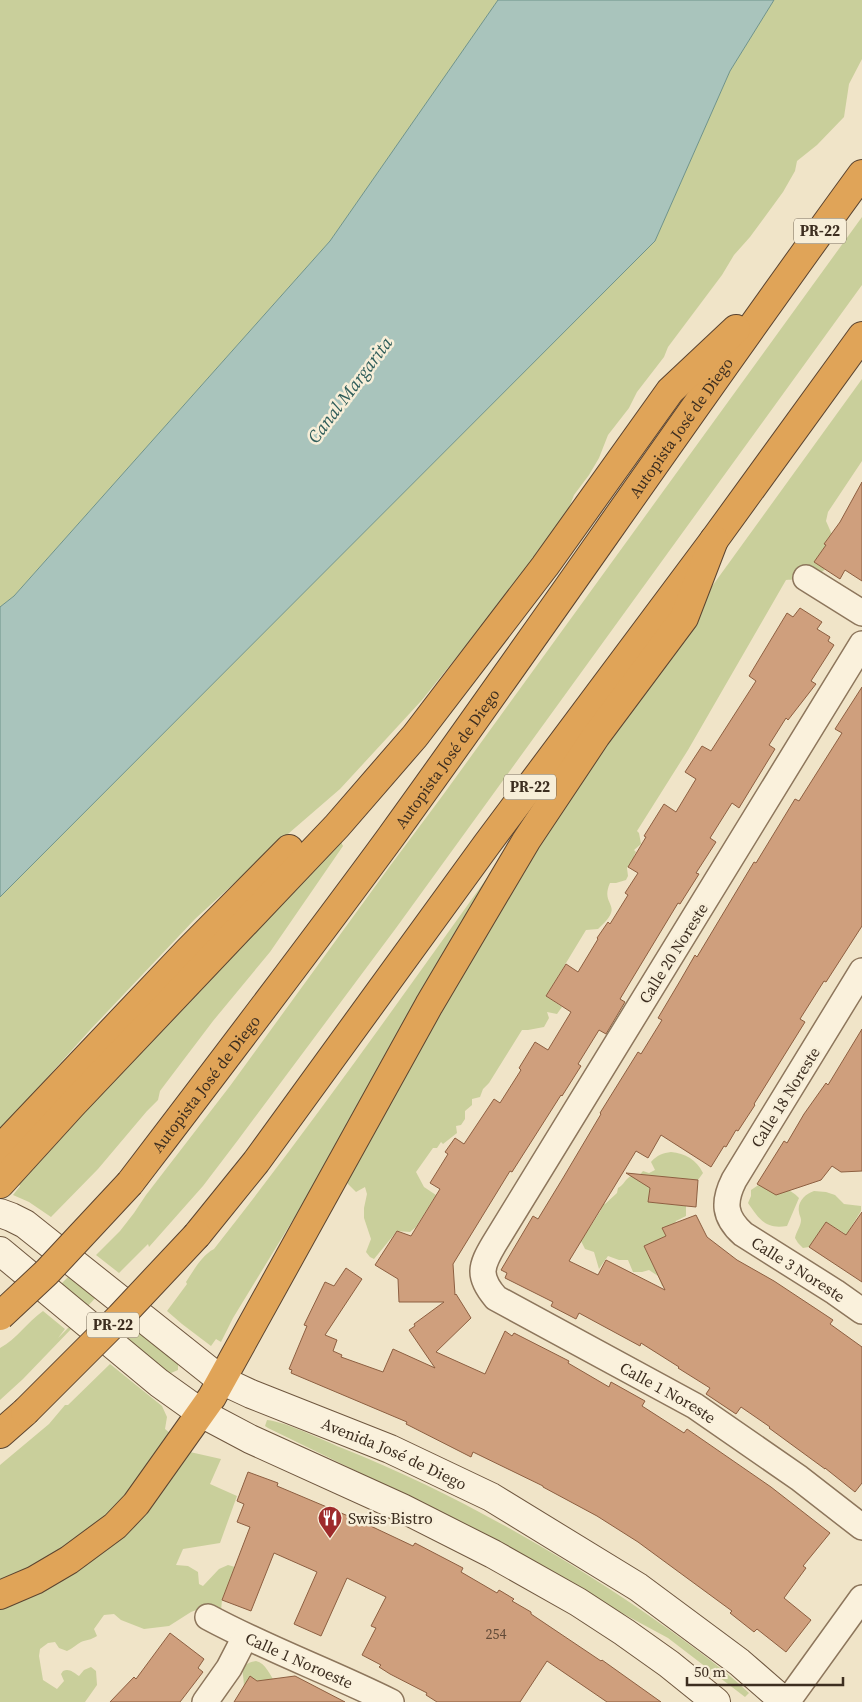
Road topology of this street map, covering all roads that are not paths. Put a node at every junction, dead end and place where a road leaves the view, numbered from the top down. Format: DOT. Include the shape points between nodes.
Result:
graph roads {
  1 [pos="862,174"];
  2 [pos="778,288"];
  3 [pos="862,336"];
  4 [pos="714,540"];
  5 [pos="806,578"];
  6 [pos="862,614"];
  7 [pos="862,644"];
  8 [pos="453,686"];
  9 [pos="862,971"];
  10 [pos="0,1149"];
  11 [pos="0,1184"];
  12 [pos="0,1213"];
  13 [pos="735,1227"];
  14 [pos="0,1251"];
  15 [pos="484,1262"];
  16 [pos="862,1311"];
  17 [pos="0,1316"];
  18 [pos="222,1380"];
  19 [pos="201,1413"];
  20 [pos="0,1434"];
  21 [pos="862,1527"];
  22 [pos="0,1595"];
  23 [pos="862,1598"];
  24 [pos="208,1617"];
  25 [pos="246,1637"];
  26 [pos="205,1702"];
  27 [pos="391,1702"];
  28 [pos="716,1702"];
  29 [pos="786,1702"];
  1 -- 2 [label="highway, Autopista José de Diego / PR-22"];
  2 -- 8 [label="highway" via="670,391 545,566"];
  2 -- 17 [label="highway, Autopista José de Diego / PR-22, bridge" via="305,954 130,1183 47,1272"];
  3 -- 4 [label="highway, PR-22"];
  4 -- 18 [label="highway" via="684,618 596,736 526,841 419,1022"];
  4 -- 20 [label="highway, PR-22, bridge" via="487,844 256,1162 197,1235 120,1318"];
  5 -- 6 [label="street"];
  7 -- 15 [label="street, Calle 20 Noreste"];
  8 -- 10 [label="highway" via="412,723 188,951"];
  8 -- 11 [label="highway" via="415,736 337,826"];
  9 -- 13 [label="street, Calle 18 Noreste" via="728,1191 728,1216"];
  12 -- 18 [label="main road, Avenida José de Diego" via="25,1224"];
  13 -- 16 [label="street, Calle 3 Noreste"];
  14 -- 19 [label="main road" via="159,1383"];
  15 -- 21 [label="street, Calle 1 Noreste" via="485,1282 496,1298 695,1406 799,1478"];
  18 -- 19 [label="highway"];
  18 -- 29 [label="main road, Avenida José de Diego" via="390,1449 491,1497 638,1587 739,1662"];
  19 -- 22 [label="highway" via="136,1504 115,1526 69,1560"];
  19 -- 28 [label="main road" via="493,1554 624,1632"];
  23 -- 29 [label="street"];
  24 -- 25 [label="street, Calle 1 Noroeste"];
  25 -- 26 [label="street"];
  25 -- 27 [label="street, Calle 1 Noroeste"];
}
